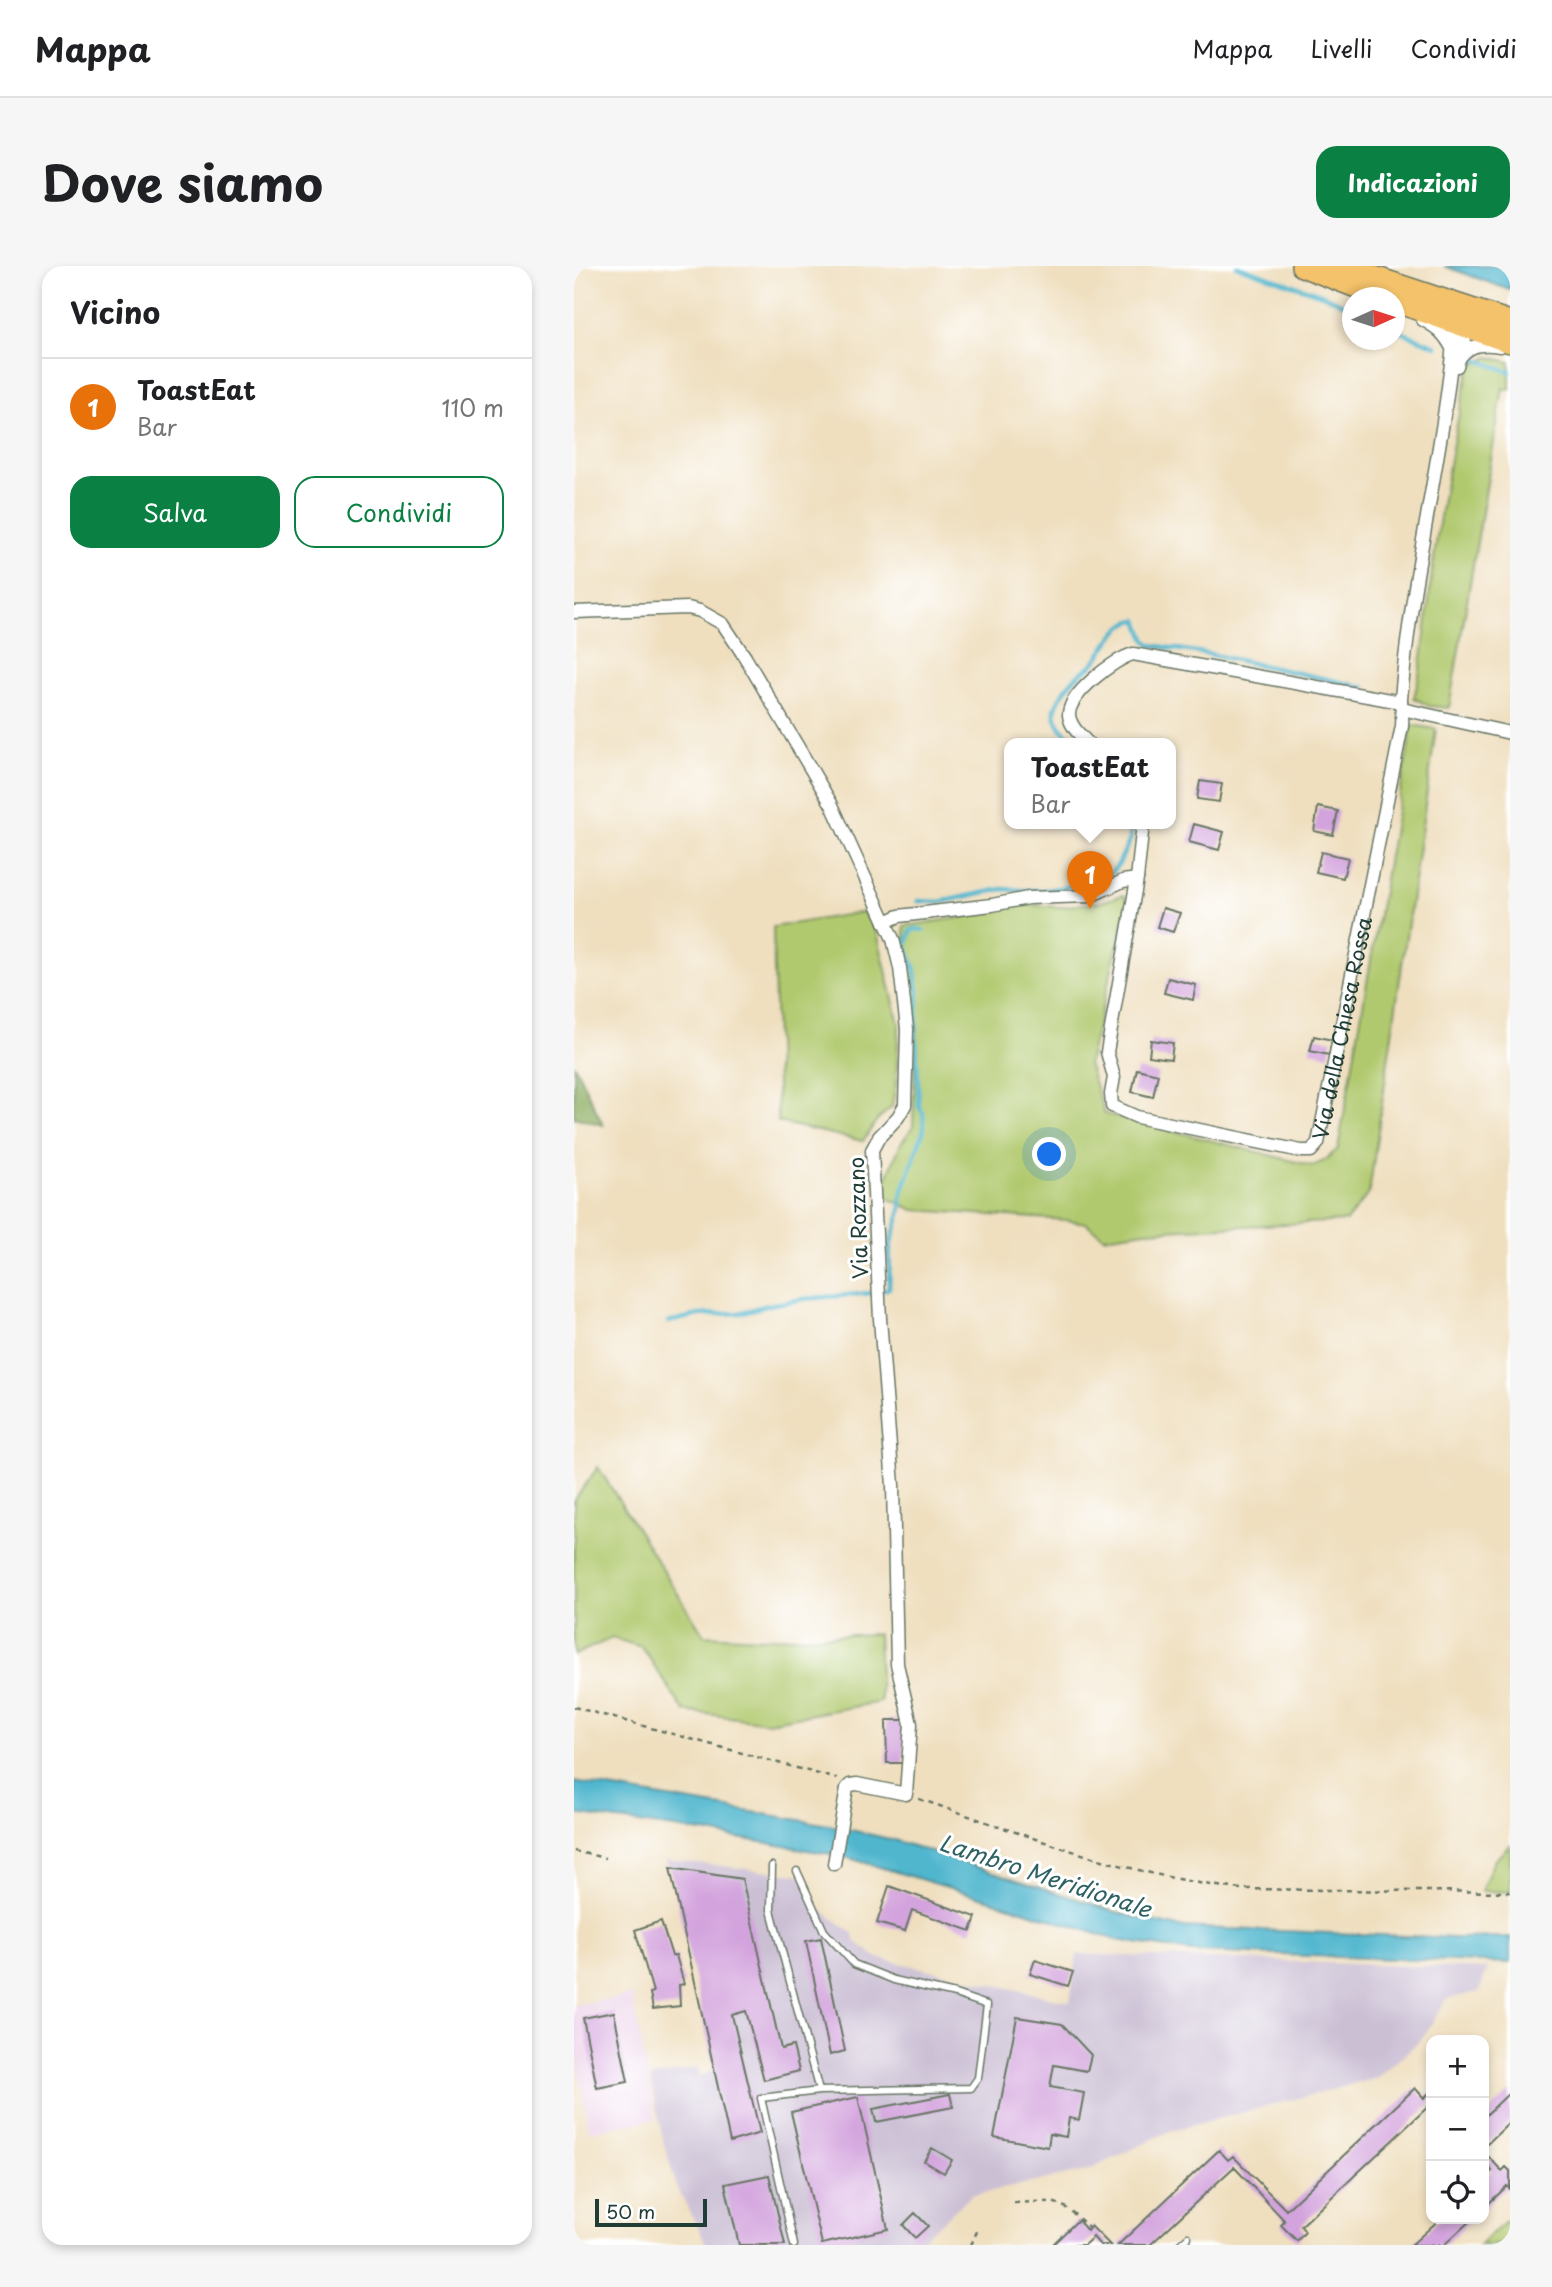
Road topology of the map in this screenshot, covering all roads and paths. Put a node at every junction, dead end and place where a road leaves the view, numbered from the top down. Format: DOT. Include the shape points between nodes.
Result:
graph roads {
  1 [pos="1302,266"];
  2 [pos="1341,266"];
  3 [pos="1352,287"];
  4 [pos="1379,287"];
  5 [pos="1405,298"];
  6 [pos="1405,299"];
  7 [pos="1405,313"];
  8 [pos="1463,323"];
  9 [pos="1509,328"];
  10 [pos="1510,347"];
  11 [pos="1456,354"];
  12 [pos="574,612"];
  13 [pos="1401,706"];
  14 [pos="1510,733"];
  15 [pos="1084,738"];
  16 [pos="1142,829"];
  17 [pos="1137,879"];
  18 [pos="886,922"];
  19 [pos="574,1707"];
  20 [pos="845,1793"];
  21 [pos="906,1794"];
  22 [pos="574,1852"];
  23 [pos="605,1858"];
  24 [pos="834,1864"];
  25 [pos="772,1866"];
  26 [pos="797,1871"];
  27 [pos="1510,1892"];
  28 [pos="819,2091"];
  29 [pos="1014,2203"];
  30 [pos="979,2227"];
  31 [pos="1089,2228"];
  32 [pos="1188,2237"];
  33 [pos="794,2245"];
  34 [pos="971,2245"];
  35 [pos="1179,2245"];
  1 -- 3 [label="main road"];
  2 -- 4 [label="main road"];
  5 -- 9 [label="main road"];
  6 -- 8 [label="main road"];
  7 -- 11 [label="street" via="1438,328"];
  8 -- 9 [label="main road"];
  8 -- 11 [label="street, Via della Chiesa Rossa"];
  10 -- 11 [label="street" via="1475,345"];
  11 -- 13 [label="street, Via della Chiesa Rossa" via="1419,565"];
  12 -- 18 [label="street, Via Rozzano" via="688,608 723,624 821,785"];
  13 -- 14 [label="street"];
  13 -- 15 [label="street" via="1133,654 1116,661 1080,691 1071,705 1071,723"];
  13 -- 17 [label="street, Via della Chiesa Rossa" via="1402,726 1318,1143 1311,1151 1137,1116 1112,1106 1114,1077 1107,1052"];
  16 -- 17 [label="street, Via della Chiesa Rossa"];
  17 -- 18 [label="street" via="1090,896 1028,898 899,916"];
  18 -- 21 [label="street, Via Rozzano" via="900,968 907,1028 905,1105 872,1150 893,1485 897,1664 911,1724"];
  19 -- 20 [label="path" via="835,1778"];
  20 -- 21 [label="street" via="857,1784"];
  20 -- 24 [label="street"];
  21 -- 27 [label="path" via="1122,1867 1206,1885"];
  22 -- 23 [label="path"];
  25 -- 28 [label="lane" via="771,1910"];
  26 -- 28 [label="lane" via="824,1931 854,1964 987,2006 978,2078 971,2088"];
  28 -- 33 [label="lane" via="761,2098"];
  29 -- 31 [label="path" via="1063,2204"];
  30 -- 34 [label="path"];
  32 -- 35 [label="lane"];
}
